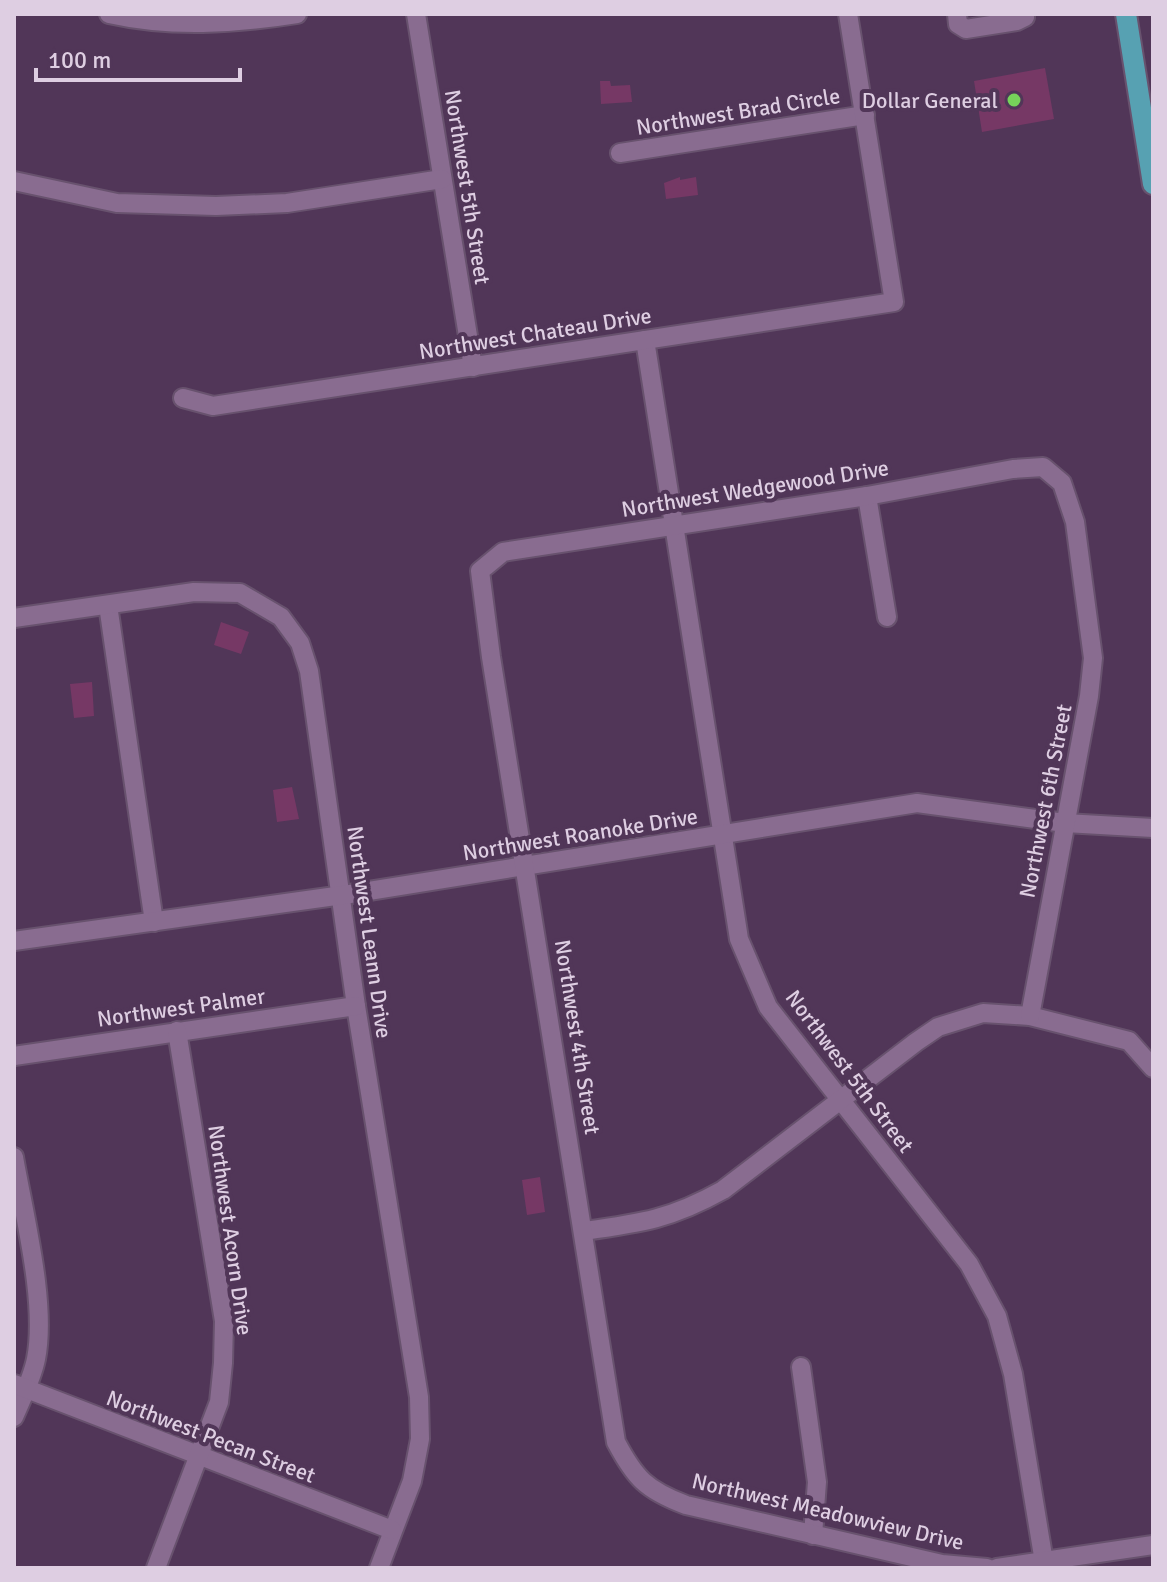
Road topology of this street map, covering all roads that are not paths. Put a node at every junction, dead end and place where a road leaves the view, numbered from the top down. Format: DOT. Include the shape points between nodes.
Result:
graph roads {
  1 [pos="109,14"];
  2 [pos="297,14"];
  3 [pos="416,14"];
  4 [pos="848,14"];
  5 [pos="957,14"];
  6 [pos="1126,14"];
  7 [pos="1025,17"];
  8 [pos="865,115"];
  9 [pos="620,153"];
  10 [pos="442,179"];
  11 [pos="14,181"];
  12 [pos="1153,184"];
  13 [pos="645,340"];
  14 [pos="473,367"];
  15 [pos="183,398"];
  16 [pos="1043,467"];
  17 [pos="867,496"];
  18 [pos="674,526"];
  19 [pos="480,571"];
  20 [pos="108,605"];
  21 [pos="887,617"];
  22 [pos="14,618"];
  23 [pos="1065,823"];
  24 [pos="1153,828"];
  25 [pos="723,836"];
  26 [pos="526,867"];
  27 [pos="340,895"];
  28 [pos="154,922"];
  29 [pos="14,941"];
  30 [pos="356,1006"];
  31 [pos="1030,1016"];
  32 [pos="177,1031"];
  33 [pos="14,1056"];
  34 [pos="1153,1068"];
  35 [pos="840,1100"];
  36 [pos="14,1157"];
  37 [pos="584,1231"];
  38 [pos="801,1367"];
  39 [pos="20,1386"];
  40 [pos="14,1417"];
  41 [pos="198,1457"];
  42 [pos="659,1495"];
  43 [pos="392,1530"];
  44 [pos="813,1535"];
  45 [pos="1153,1545"];
  46 [pos="1044,1565"];
  47 [pos="156,1568"];
  48 [pos="379,1568"];
  49 [pos="987,1568"];
  50 [pos="997,1568"];
  1 -- 2 [label="street" via="201,24"];
  3 -- 10 [label="street, Northwest 5th Street"];
  4 -- 8 [label="street"];
  5 -- 7 [label="street" via="958,24 966,29"];
  6 -- 12 [label="main road"];
  8 -- 9 [label="street, Northwest Brad Circle"];
  8 -- 13 [label="street, Northwest Chateau Drive" via="894,302"];
  10 -- 11 [label="street" via="287,203 216,206 117,203"];
  10 -- 14 [label="street, Northwest 5th Street"];
  13 -- 14 [label="street, Northwest Chateau Drive"];
  13 -- 18 [label="street, Northwest 5th Street"];
  14 -- 15 [label="street, Northwest Chateau Drive" via="213,406"];
  16 -- 17 [label="street, Northwest Wedgewood Drive"];
  16 -- 23 [label="street, Northwest 6th Street" via="1062,483 1075,522 1093,658"];
  17 -- 18 [label="street, Northwest Wedgewood Drive"];
  17 -- 21 [label="street"];
  18 -- 19 [label="street, Northwest Wedgewood Drive" via="503,552"];
  18 -- 25 [label="street, Northwest 5th Street"];
  19 -- 26 [label="street, Northwest 4th Street"];
  20 -- 22 [label="street, Northwest Leann Drive"];
  20 -- 27 [label="street, Northwest Leann Drive" via="194,592 240,593 281,617 300,643 309,671"];
  20 -- 28 [label="street"];
  23 -- 24 [label="street, Northwest Roanoke Drive"];
  23 -- 25 [label="street, Northwest Roanoke Drive" via="917,803"];
  23 -- 31 [label="street, Northwest 6th Street"];
  25 -- 26 [label="street, Northwest Roanoke Drive"];
  25 -- 35 [label="street, Northwest 5th Street" via="739,939 753,975 768,1007"];
  26 -- 27 [label="street, Northwest Roanoke Drive"];
  26 -- 37 [label="street, Northwest 4th Street"];
  27 -- 28 [label="street, Northwest Roanoke Drive"];
  27 -- 30 [label="street, Northwest Leann Drive"];
  28 -- 29 [label="street, Northwest Roanoke Drive"];
  30 -- 32 [label="street, Northwest Palmer"];
  30 -- 43 [label="street, Northwest Leann Drive" via="419,1397 420,1439 412,1481"];
  31 -- 34 [label="street" via="1129,1041"];
  31 -- 35 [label="street" via="983,1013 938,1027"];
  32 -- 33 [label="street, Northwest Palmer"];
  32 -- 41 [label="street, Northwest Acorn Drive" via="224,1321 219,1402"];
  35 -- 37 [label="street" via="723,1190 688,1209 650,1222"];
  35 -- 46 [label="street, Northwest 5th Street" via="969,1264 997,1316 1013,1374"];
  36 -- 39 [label="street" via="40,1327 36,1361"];
  37 -- 42 [label="street, Northwest 4th Street" via="616,1442 632,1472"];
  38 -- 44 [label="street" via="817,1482"];
  39 -- 40 [label="street"];
  39 -- 41 [label="street, Northwest Pecan Street"];
  41 -- 43 [label="street, Northwest Pecan Street"];
  41 -- 47 [label="street, Northwest Acorn Drive"];
  42 -- 44 [label="street, Northwest Meadowview Drive"];
  43 -- 48 [label="street, Northwest Leann Drive"];
  44 -- 49 [label="street, Northwest Meadowview Drive" via="942,1564"];
  45 -- 46 [label="street"];
  46 -- 50 [label="street"];
}
